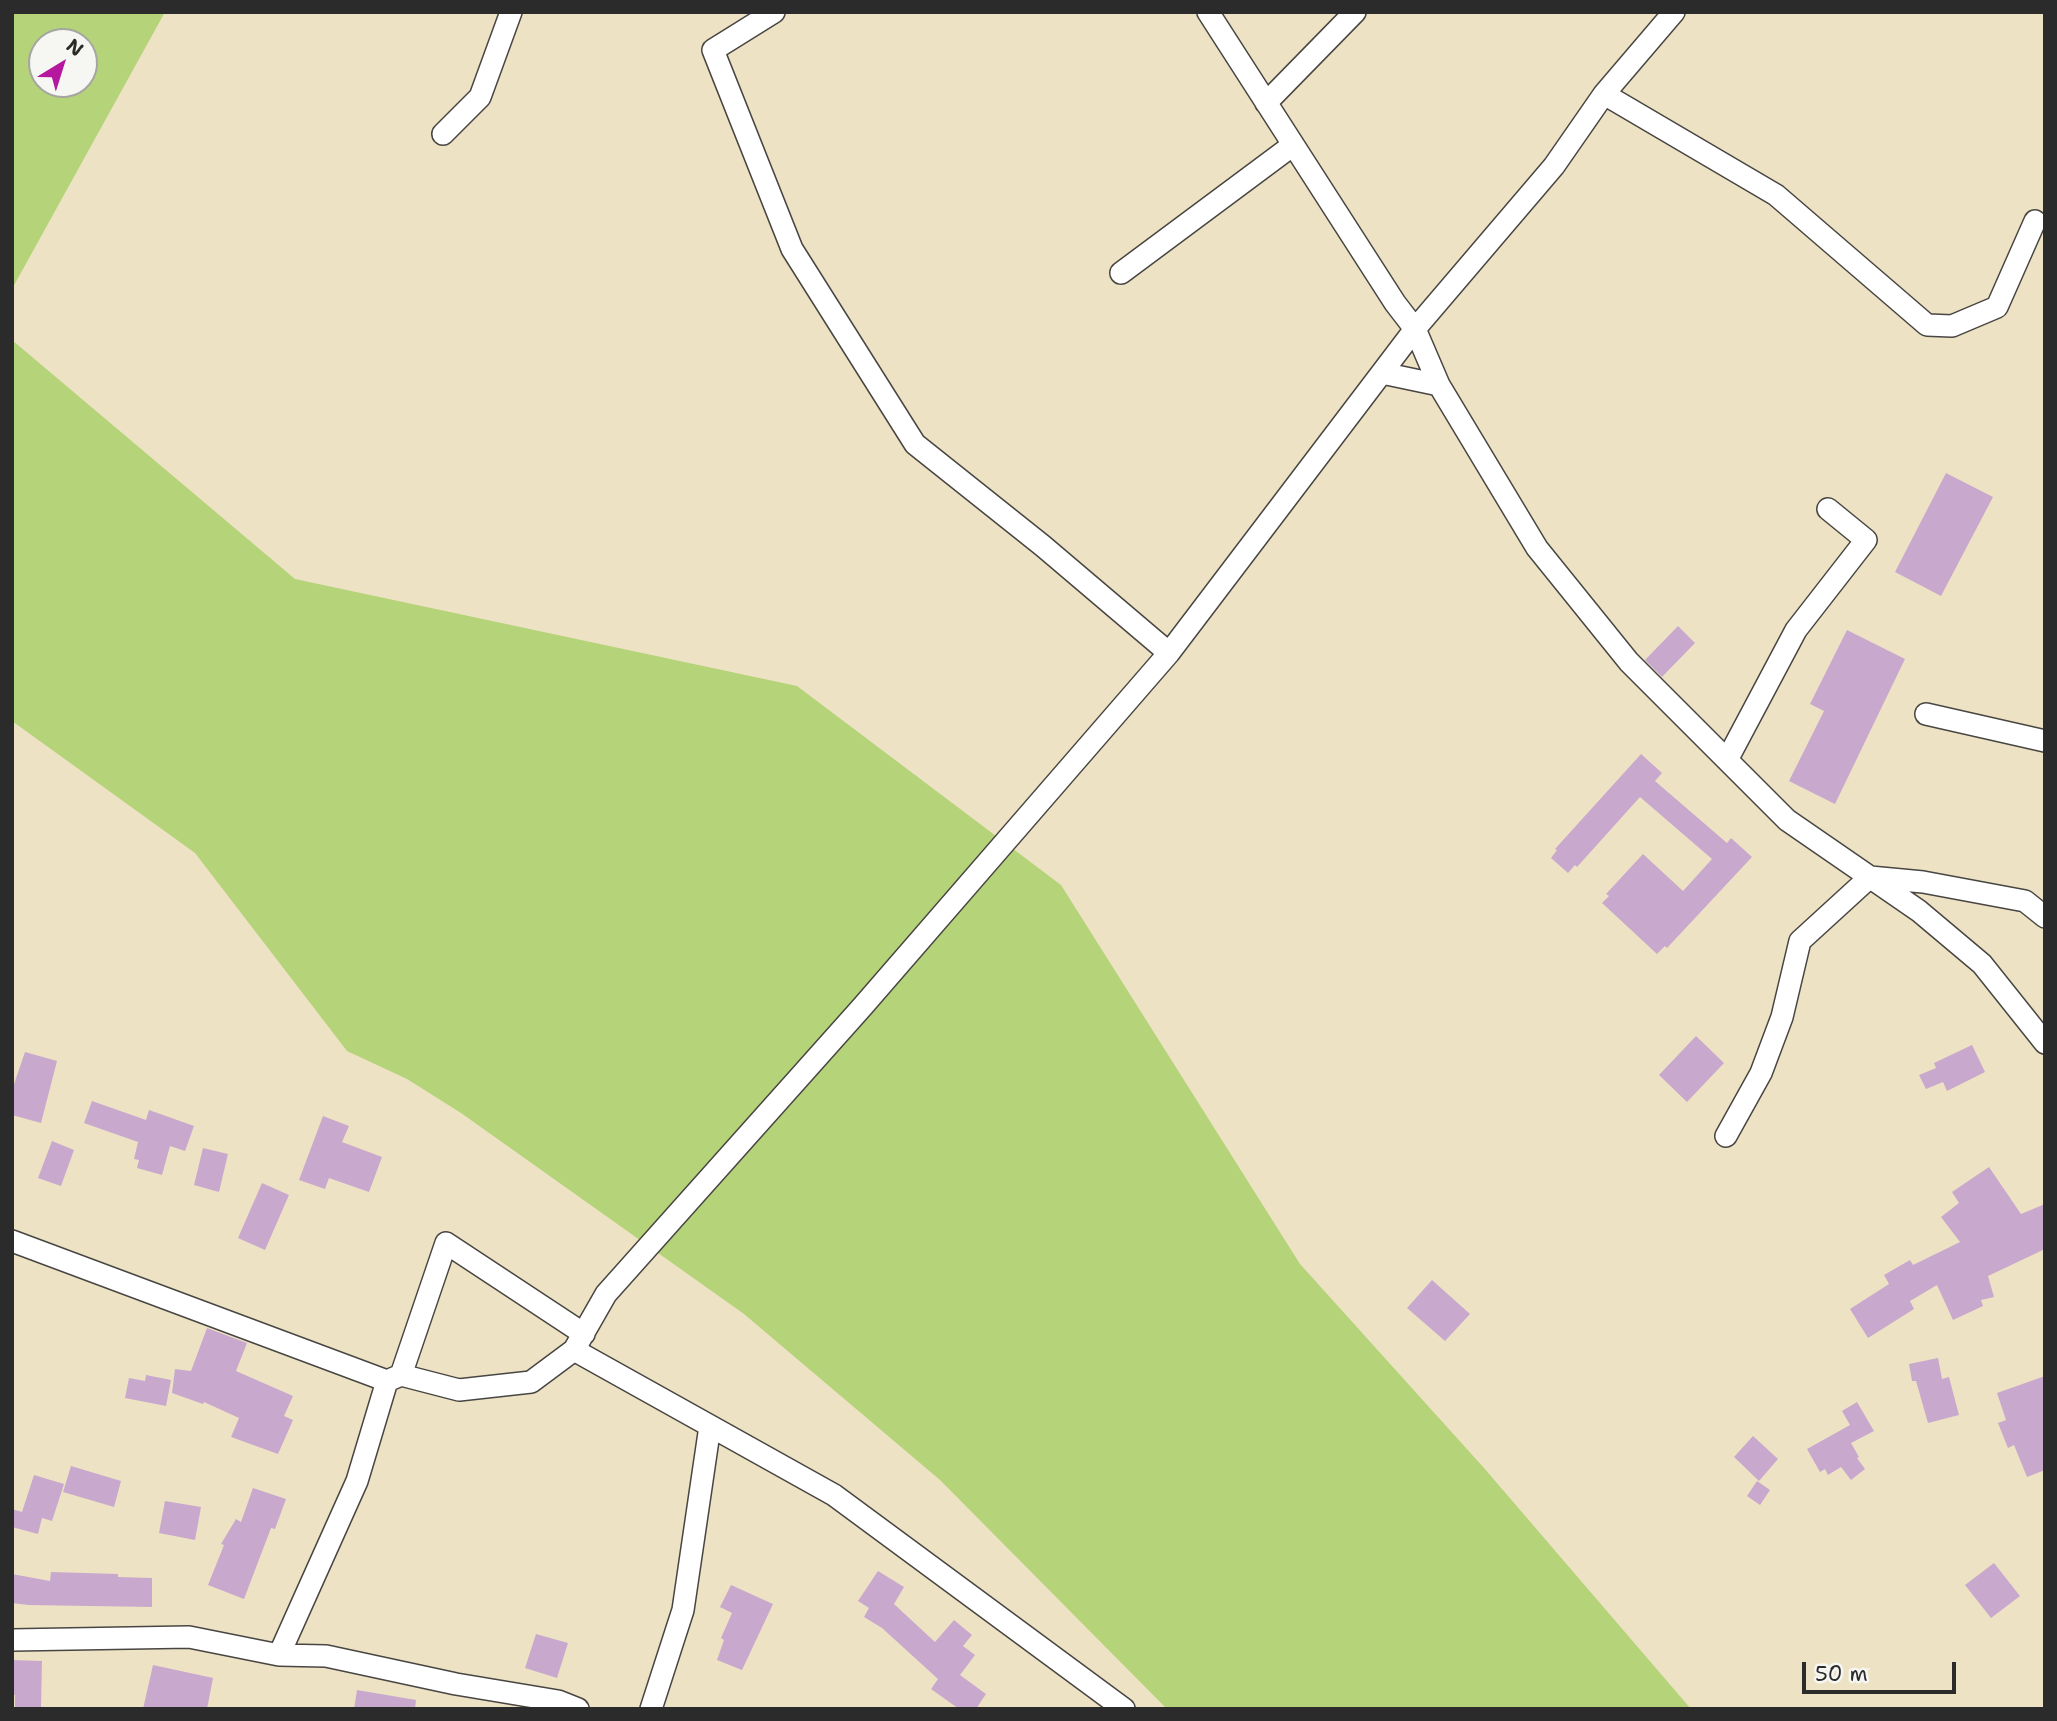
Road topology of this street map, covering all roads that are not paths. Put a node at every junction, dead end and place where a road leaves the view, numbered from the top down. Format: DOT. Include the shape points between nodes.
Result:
graph roads {
  1 [pos="511,12"];
  2 [pos="774,12"];
  3 [pos="1208,12"];
  4 [pos="1355,12"];
  5 [pos="1674,12"];
  6 [pos="1604,94"];
  7 [pos="1266,103"];
  8 [pos="443,134"];
  9 [pos="1293,145"];
  10 [pos="2035,221"];
  11 [pos="1121,274"];
  12 [pos="1415,329"];
  13 [pos="1382,373"];
  14 [pos="1439,385"];
  15 [pos="1828,509"];
  16 [pos="1170,653"];
  17 [pos="1926,714"];
  18 [pos="2045,741"];
  19 [pos="1727,760"];
  20 [pos="1870,877"];
  21 [pos="2045,917"];
  22 [pos="2045,1043"];
  23 [pos="1726,1136"];
  24 [pos="12,1241"];
  25 [pos="579,1342"];
  26 [pos="394,1378"];
  27 [pos="710,1426"];
  28 [pos="12,1640"];
  29 [pos="279,1655"];
  30 [pos="578,1709"];
  31 [pos="652,1709"];
  32 [pos="1124,1709"];
  1 -- 8 [label="street" via="480,97"];
  2 -- 16 [label="street" via="713,50 792,249 915,444"];
  3 -- 7 [label="street"];
  4 -- 7 [label="street"];
  5 -- 6 [label="street"];
  6 -- 10 [label="street" via="1776,194 1927,326 1952,326 1997,306"];
  6 -- 12 [label="street" via="1554,166"];
  7 -- 9 [label="street"];
  9 -- 11 [label="street"];
  9 -- 12 [label="street"];
  12 -- 13 [label="street"];
  12 -- 14 [label="street"];
  13 -- 14 [label="street"];
  13 -- 16 [label="street"];
  14 -- 19 [label="street" via="1537,548 1629,662"];
  15 -- 19 [label="street" via="1866,540 1796,630"];
  16 -- 25 [label="street" via="606,1294"];
  17 -- 18 [label="street"];
  19 -- 20 [label="street" via="1787,820"];
  20 -- 21 [label="street" via="2025,901"];
  20 -- 22 [label="street" via="1982,964"];
  20 -- 23 [label="street" via="1800,941 1782,1017 1761,1073"];
  24 -- 26 [label="street"];
  25 -- 26 [label="street" via="531,1382 459,1390"];
  25 -- 26 [label="street" via="446,1242"];
  25 -- 27 [label="street"];
  26 -- 29 [label="street" via="357,1481"];
  27 -- 31 [label="street" via="684,1610"];
  27 -- 32 [label="street" via="834,1495"];
  28 -- 29 [label="street" via="189,1637"];
  29 -- 30 [label="street" via="326,1656 558,1701"];
}
